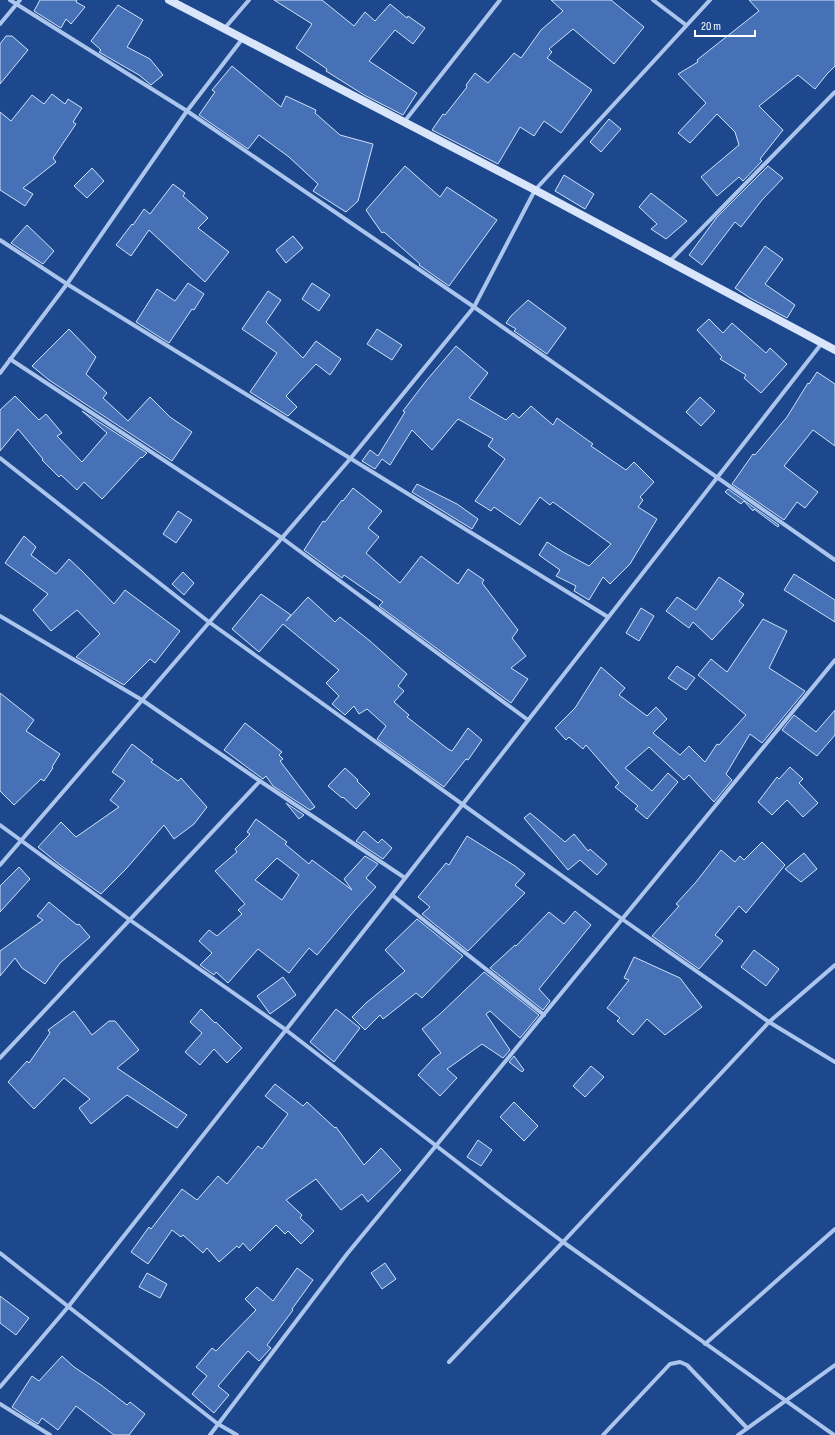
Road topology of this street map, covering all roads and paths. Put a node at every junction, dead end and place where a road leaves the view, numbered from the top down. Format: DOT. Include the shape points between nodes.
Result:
graph roads {
  1 [pos="10,0"];
  2 [pos="20,0"];
  3 [pos="169,0"];
  4 [pos="250,0"];
  5 [pos="500,0"];
  6 [pos="653,0"];
  7 [pos="710,0"];
  8 [pos="16,4"];
  9 [pos="0,24"];
  10 [pos="686,25"];
  11 [pos="224,29"];
  12 [pos="243,38"];
  13 [pos="835,92"];
  14 [pos="187,111"];
  15 [pos="404,122"];
  16 [pos="535,190"];
  17 [pos="0,240"];
  18 [pos="670,262"];
  19 [pos="67,284"];
  20 [pos="474,307"];
  21 [pos="822,343"];
  22 [pos="835,350"];
  23 [pos="10,359"];
  24 [pos="0,373"];
  25 [pos="0,458"];
  26 [pos="350,459"];
  27 [pos="717,478"];
  28 [pos="282,538"];
  29 [pos="835,560"];
  30 [pos="0,616"];
  31 [pos="608,617"];
  32 [pos="210,622"];
  33 [pos="835,660"];
  34 [pos="142,700"];
  35 [pos="528,720"];
  36 [pos="260,781"];
  37 [pos="462,804"];
  38 [pos="0,825"];
  39 [pos="21,841"];
  40 [pos="0,865"];
  41 [pos="405,878"];
  42 [pos="392,895"];
  43 [pos="622,919"];
  44 [pos="130,920"];
  45 [pos="835,965"];
  46 [pos="544,1015"];
  47 [pos="769,1022"];
  48 [pos="286,1030"];
  49 [pos="0,1058"];
  50 [pos="835,1062"];
  51 [pos="436,1146"];
  52 [pos="835,1229"];
  53 [pos="563,1242"];
  54 [pos="0,1253"];
  55 [pos="68,1307"];
  56 [pos="705,1344"];
  57 [pos="449,1362"];
  58 [pos="835,1365"];
  59 [pos="0,1388"];
  60 [pos="785,1401"];
  61 [pos="0,1404"];
  62 [pos="218,1424"];
  63 [pos="747,1428"];
  64 [pos="50,1435"];
  65 [pos="210,1435"];
  66 [pos="237,1435"];
  67 [pos="603,1435"];
  68 [pos="738,1435"];
  69 [pos="834,1435"];
  1 -- 8 [label="street"];
  2 -- 8 [label="street"];
  3 -- 11 [label="street"];
  4 -- 11 [label="street"];
  5 -- 15 [label="street"];
  6 -- 10 [label="street"];
  7 -- 10 [label="street"];
  8 -- 9 [label="street"];
  8 -- 14 [label="street"];
  10 -- 16 [label="street"];
  11 -- 12 [label="street"];
  12 -- 14 [label="street"];
  12 -- 15 [label="street"];
  13 -- 18 [label="street"];
  14 -- 19 [label="street"];
  14 -- 20 [label="street"];
  15 -- 16 [label="street"];
  16 -- 18 [label="street"];
  16 -- 20 [label="street"];
  17 -- 19 [label="street"];
  18 -- 21 [label="street"];
  19 -- 23 [label="street"];
  19 -- 26 [label="street"];
  20 -- 26 [label="street"];
  20 -- 27 [label="street"];
  21 -- 22 [label="street"];
  21 -- 27 [label="street"];
  23 -- 24 [label="street"];
  23 -- 28 [label="street"];
  25 -- 32 [label="street"];
  26 -- 28 [label="street"];
  26 -- 31 [label="street"];
  27 -- 29 [label="street"];
  27 -- 31 [label="street"];
  28 -- 32 [label="street"];
  28 -- 35 [label="street"];
  30 -- 34 [label="street"];
  31 -- 35 [label="street"];
  32 -- 34 [label="street"];
  32 -- 37 [label="street"];
  33 -- 43 [label="street"];
  34 -- 36 [label="street"];
  34 -- 39 [label="street"];
  35 -- 37 [label="street"];
  36 -- 41 [label="street"];
  36 -- 44 [label="street"];
  37 -- 41 [label="street"];
  37 -- 43 [label="street"];
  38 -- 39 [label="street"];
  39 -- 40 [label="street"];
  39 -- 44 [label="street"];
  41 -- 42 [label="street"];
  42 -- 46 [label="street"];
  42 -- 48 [label="street"];
  43 -- 46 [label="street"];
  43 -- 47 [label="street"];
  44 -- 48 [label="street"];
  44 -- 49 [label="street"];
  45 -- 47 [label="street"];
  46 -- 51 [label="street"];
  47 -- 50 [label="street"];
  47 -- 53 [label="street"];
  48 -- 51 [label="street"];
  48 -- 55 [label="street"];
  51 -- 53 [label="street"];
  51 -- 62 [label="street" via="347,1254"];
  52 -- 56 [label="street"];
  53 -- 56 [label="street"];
  53 -- 57 [label="street"];
  54 -- 55 [label="street"];
  55 -- 59 [label="street"];
  55 -- 62 [label="street"];
  56 -- 60 [label="street"];
  58 -- 60 [label="street"];
  60 -- 63 [label="street"];
  60 -- 69 [label="street"];
  61 -- 64 [label="street"];
  62 -- 65 [label="street"];
  62 -- 66 [label="street"];
  63 -- 67 [label="street" via="687,1365 680,1362 670,1364"];
  63 -- 68 [label="street"];
}
